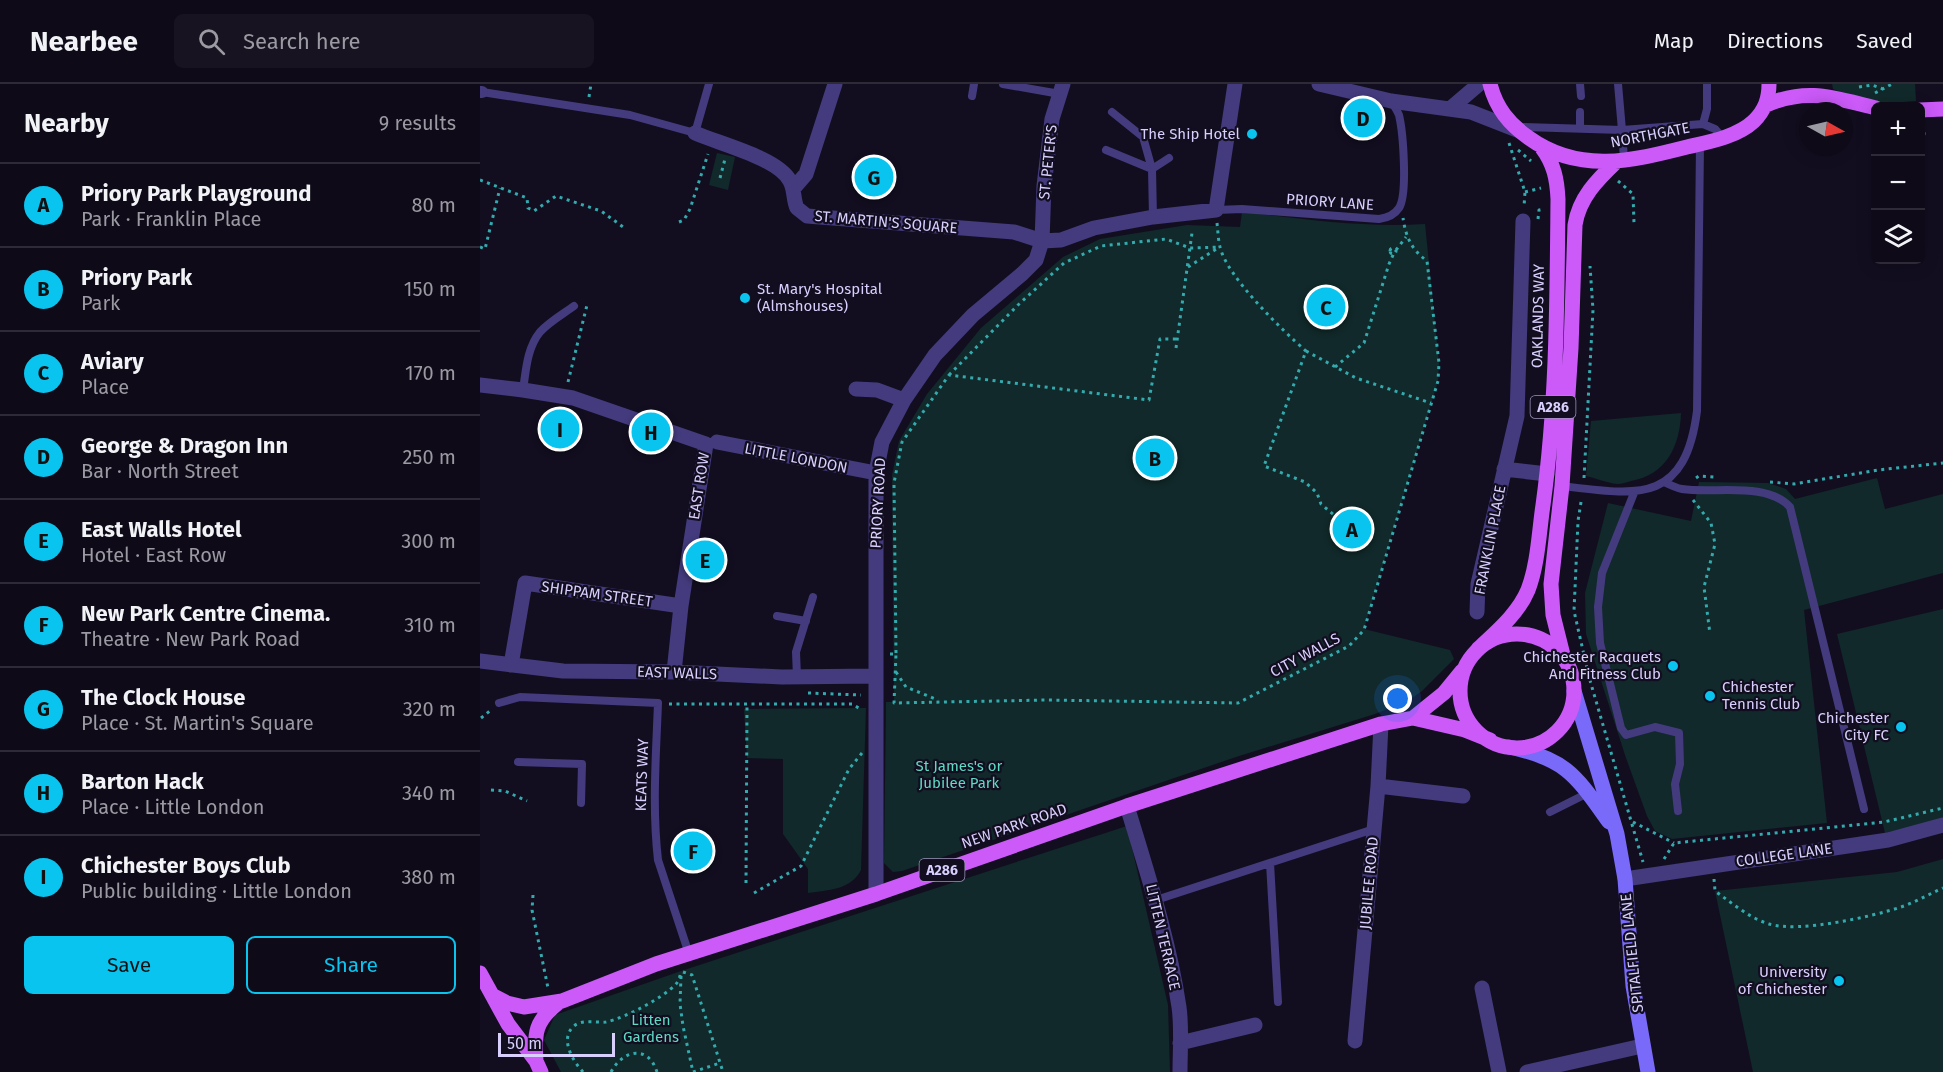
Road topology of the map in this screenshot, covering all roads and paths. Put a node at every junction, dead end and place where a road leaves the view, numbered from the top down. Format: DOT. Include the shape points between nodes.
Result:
graph roads {
  1 [pos="709,84"];
  2 [pos="835,84"];
  3 [pos="974,84"];
  4 [pos="1003,84"];
  5 [pos="1235,84"];
  6 [pos="1319,84"];
  7 [pos="1391,84"];
  8 [pos="1479,84"];
  9 [pos="1490,84"];
  10 [pos="1580,84"];
  11 [pos="1618,84"];
  12 [pos="1707,84"];
  13 [pos="1769,84"];
  14 [pos="1808,84"];
  15 [pos="1850,87"];
  16 [pos="1061,89"];
  17 [pos="1883,89"];
  18 [pos="481,92"];
  19 [pos="1820,94"];
  20 [pos="972,96"];
  21 [pos="1581,96"];
  22 [pos="1391,101"];
  23 [pos="1766,105"];
  24 [pos="1871,107"];
  25 [pos="1451,108"];
  26 [pos="1943,109"];
  27 [pos="1925,110"];
  28 [pos="1112,112"];
  29 [pos="1581,112"];
  30 [pos="1703,124"];
  31 [pos="1580,128"];
  32 [pos="1622,129"];
  33 [pos="1517,130"];
  34 [pos="695,133"];
  35 [pos="1722,137"];
  36 [pos="720,143"];
  37 [pos="1700,144"];
  38 [pos="1542,148"];
  39 [pos="1106,150"];
  40 [pos="1169,158"];
  41 [pos="1621,161"];
  42 [pos="1535,164"];
  43 [pos="1152,169"];
  44 [pos="1626,177"];
  45 [pos="720,178"];
  46 [pos="480,180"];
  47 [pos="1539,180"];
  48 [pos="500,188"];
  49 [pos="793,189"];
  50 [pos="1525,192"];
  51 [pos="1402,199"];
  52 [pos="1216,210"];
  53 [pos="1153,217"];
  54 [pos="1546,217"];
  55 [pos="1523,221"];
  56 [pos="679,222"];
  57 [pos="1634,223"];
  58 [pos="626,229"];
  59 [pos="1192,233"];
  60 [pos="1407,237"];
  61 [pos="1042,241"];
  62 [pos="1220,247"];
  63 [pos="480,248"];
  64 [pos="1190,248"];
  65 [pos="1590,265"];
  66 [pos="1188,268"];
  67 [pos="587,305"];
  68 [pos="573,306"];
  69 [pos="1177,339"];
  70 [pos="1176,348"];
  71 [pos="1306,351"];
  72 [pos="1335,367"];
  73 [pos="948,375"];
  74 [pos="480,386"];
  75 [pos="856,389"];
  76 [pos="523,390"];
  77 [pos="563,397"];
  78 [pos="904,400"];
  79 [pos="1431,403"];
  80 [pos="711,443"];
  81 [pos="1943,463"];
  82 [pos="1504,469"];
  83 [pos="876,473"];
  84 [pos="1547,474"];
  85 [pos="1584,478"];
  86 [pos="1723,478"];
  87 [pos="1664,482"];
  88 [pos="1770,482"];
  89 [pos="1562,486"];
  90 [pos="1680,489"];
  91 [pos="1634,493"];
  92 [pos="1335,514"];
  93 [pos="813,597"];
  94 [pos="681,606"];
  95 [pos="1477,612"];
  96 [pos="777,616"];
  97 [pos="806,621"];
  98 [pos="1710,634"];
  99 [pos="1478,649"];
  100 [pos="896,654"];
  101 [pos="1564,659"];
  102 [pos="480,661"];
  103 [pos="1467,664"];
  104 [pos="511,665"];
  105 [pos="895,670"];
  106 [pos="674,672"];
  107 [pos="797,676"];
  108 [pos="875,676"];
  109 [pos="895,685"];
  110 [pos="1574,691"];
  111 [pos="943,702"];
  112 [pos="499,703"];
  113 [pos="661,704"];
  114 [pos="747,704"];
  115 [pos="876,718"];
  116 [pos="1413,718"];
  117 [pos="1381,724"];
  118 [pos="876,735"];
  119 [pos="1490,740"];
  120 [pos="1509,747"];
  121 [pos="518,762"];
  122 [pos="1378,786"];
  123 [pos="491,790"];
  124 [pos="1588,793"];
  125 [pos="1463,796"];
  126 [pos="527,801"];
  127 [pos="581,803"];
  128 [pos="1127,806"];
  129 [pos="1943,808"];
  130 [pos="1864,809"];
  131 [pos="1678,811"];
  132 [pos="1550,812"];
  133 [pos="1633,822"];
  134 [pos="1943,825"];
  135 [pos="1374,829"];
  136 [pos="1617,834"];
  137 [pos="1674,843"];
  138 [pos="1270,863"];
  139 [pos="1712,865"];
  140 [pos="1653,876"];
  141 [pos="1625,879"];
  142 [pos="746,883"];
  143 [pos="1943,888"];
  144 [pos="754,893"];
  145 [pos="876,894"];
  146 [pos="533,895"];
  147 [pos="1156,900"];
  148 [pos="689,954"];
  149 [pos="679,970"];
  150 [pos="480,973"];
  151 [pos="1482,988"];
  152 [pos="492,995"];
  153 [pos="556,1002"];
  154 [pos="1278,1002"];
  155 [pos="1255,1025"];
  156 [pos="1355,1041"];
  157 [pos="1180,1042"];
  158 [pos="1642,1046"];
  159 [pos="721,1063"];
  160 [pos="539,1067"];
  161 [pos="583,1072"];
  162 [pos="611,1072"];
  163 [pos="657,1072"];
  164 [pos="693,1072"];
  165 [pos="723,1072"];
  166 [pos="1180,1072"];
  167 [pos="1499,1072"];
  168 [pos="1527,1072"];
  169 [pos="1648,1072"];
  1 -- 34 [label="lane"];
  2 -- 49 [label="street" via="806,174"];
  3 -- 20 [label="lane"];
  4 -- 16 [label="lane"];
  5 -- 52 [label="street"];
  6 -- 22 [label="street"];
  7 -- 22 [label="street"];
  8 -- 25 [label="street"];
  9 -- 33 [label="main road, NORTHGATE / A286" via="1499,109"];
  10 -- 21 [label="lane"];
  11 -- 32 [label="lane"];
  12 -- 30 [label="lane"];
  13 -- 23 [label="main road"];
  14 -- 19 [label="main road"];
  15 -- 17 [label="path" via="1872,85"];
  16 -- 61 [label="street, ST. PETER'S" via="1052,119"];
  18 -- 34 [label="lane" via="630,115"];
  19 -- 23 [label="main road" via="1793,96"];
  19 -- 24 [label="main road"];
  22 -- 25 [label="street"];
  22 -- 51 [label="lane" via="1398,112 1401,133"];
  23 -- 35 [label="main road, NORTHGATE / A286" via="1746,128"];
  25 -- 33 [label="street" via="1476,113"];
  26 -- 27 [label="main road"];
  28 -- 43 [label="lane" via="1143,137"];
  29 -- 31 [label="lane"];
  30 -- 32 [label="lane"];
  30 -- 35 [label="lane"];
  31 -- 32 [label="lane"];
  31 -- 33 [label="lane"];
  32 -- 41 [label="lane"];
  33 -- 38 [label="main road, NORTHGATE / A286"];
  34 -- 36 [label="street, ST. MARTIN'S SQUARE"];
  35 -- 37 [label="main road, NORTHGATE / A286"];
  36 -- 45 [label="path"];
  36 -- 49 [label="street, ST. MARTIN'S SQUARE" via="780,168"];
  36 -- 56 [label="path" via="690,209"];
  37 -- 41 [label="main road, NORTHGATE / A286"];
  37 -- 87 [label="lane" via="1695,430 1681,468"];
  38 -- 41 [label="main road, NORTHGATE / A286" via="1582,161"];
  38 -- 84 [label="main road, OAKLANDS WAY / A286" via="1556,176 1558,199"];
  39 -- 43 [label="lane"];
  40 -- 43 [label="lane"];
  41 -- 89 [label="main road, A286" via="1593,185 1577,211"];
  42 -- 50 [label="path" via="1509,142"];
  43 -- 53 [label="lane"];
  44 -- 57 [label="path" via="1616,180 1633,194"];
  46 -- 48 [label="path"];
  47 -- 50 [label="path" via="1541,188"];
  48 -- 58 [label="path" via="528,198 528,208 534,211 556,196 601,211"];
  48 -- 63 [label="path" via="485,249"];
  49 -- 61 [label="street, ST. MARTIN'S SQUARE" via="797,208 807,216 1014,232"];
  50 -- 55 [label="path"];
  51 -- 52 [label="lane, PRIORY LANE" via="1391,216 1379,219"];
  51 -- 60 [label="path"];
  52 -- 53 [label="street"];
  52 -- 62 [label="path"];
  53 -- 61 [label="street"];
  54 -- 55 [label="path" via="1546,208 1539,210 1538,223"];
  55 -- 82 [label="street, FRANKLIN PLACE" via="1517,416"];
  59 -- 64 [label="path"];
  60 -- 72 [label="path" via="1389,264 1364,343"];
  60 -- 79 [label="path, CITY WALLS" via="1427,261 1439,363"];
  61 -- 78 [label="street, PRIORY ROAD" via="1036,260 973,315 935,355"];
  62 -- 64 [label="path"];
  62 -- 66 [label="path"];
  62 -- 71 [label="path" via="1232,274"];
  64 -- 66 [label="path"];
  64 -- 73 [label="path" via="1166,239 1101,246 1064,263"];
  65 -- 85 [label="path" via="1593,310"];
  66 -- 69 [label="path"];
  67 -- 77 [label="path"];
  68 -- 76 [label="lane" via="541,331 529,355"];
  69 -- 70 [label="path"];
  69 -- 73 [label="path" via="1160,339 1149,400"];
  71 -- 72 [label="path"];
  71 -- 92 [label="path" via="1264,466 1305,482 1317,493 1320,504"];
  72 -- 79 [label="path"];
  73 -- 100 [label="path" via="902,442 896,465"];
  74 -- 76 [label="street, LITTLE LONDON"];
  75 -- 78 [label="street" via="877,390"];
  76 -- 77 [label="street, LITTLE LONDON"];
  77 -- 80 [label="street, LITTLE LONDON"];
  78 -- 83 [label="street, PRIORY ROAD" via="882,442"];
  79 -- 111 [label="path, CITY WALLS" via="1364,630 1350,646 1238,703"];
  80 -- 83 [label="street, LITTLE LONDON"];
  80 -- 94 [label="street, EAST ROW"];
  81 -- 88 [label="path" via="1794,484"];
  82 -- 84 [label="street, FRANKLIN PLACE"];
  82 -- 95 [label="street, FRANKLIN PLACE" via="1478,584"];
  83 -- 108 [label="street, PRIORY ROAD"];
  84 -- 99 [label="main road, OAKLANDS WAY / A286" via="1528,590 1502,627"];
  86 -- 90 [label="path" via="1699,476"];
  87 -- 90 [label="lane"];
  87 -- 91 [label="lane"];
  89 -- 91 [label="lane"];
  89 -- 101 [label="main road, A286" via="1551,595"];
  90 -- 98 [label="path" via="1711,522 1715,544 1704,587"];
  90 -- 130 [label="lane" via="1766,492 1782,498 1790,507"];
  91 -- 131 [label="lane" via="1602,573 1598,607 1600,643 1626,735 1655,727 1679,734 1680,764 1675,784"];
  93 -- 97 [label="lane"];
  94 -- 104 [label="street, SHIPPAM STREET" via="525,583"];
  94 -- 106 [label="street, EAST ROW"];
  96 -- 97 [label="lane"];
  97 -- 107 [label="lane" via="796,652"];
  99 -- 101 [label="main road" via="1506,635 1526,634 1550,644"];
  99 -- 103 [label="main road"];
  101 -- 110 [label="main road" via="1572,674"];
  102 -- 104 [label="street, EAST WALLS"];
  103 -- 116 [label="main road, NEW PARK ROAD / A286" via="1452,685"];
  103 -- 119 [label="main road" via="1460,687 1462,705 1473,726"];
  104 -- 106 [label="street, EAST WALLS" via="563,671"];
  105 -- 111 [label="path" via="906,687"];
  106 -- 107 [label="street, EAST WALLS"];
  107 -- 108 [label="street, EAST WALLS"];
  108 -- 115 [label="street, PRIORY ROAD"];
  109 -- 111 [label="path, CITY WALLS" via="894,703"];
  110 -- 120 [label="main road" via="1567,717 1550,737 1530,746"];
  110 -- 136 [label="main road, SPITALFIELD LANE"];
  112 -- 113 [label="lane" via="520,697"];
  113 -- 114 [label="path"];
  113 -- 148 [label="lane, KEATS WAY" via="654,796 658,860"];
  114 -- 115 [label="path" via="852,704"];
  114 -- 142 [label="path"];
  115 -- 118 [label="street, PRIORY ROAD"];
  116 -- 117 [label="main road, NEW PARK ROAD / A286"];
  116 -- 119 [label="main road, NEW PARK ROAD / A286"];
  117 -- 122 [label="street, JUBILEE ROAD"];
  117 -- 128 [label="main road, NEW PARK ROAD / A286"];
  118 -- 144 [label="path" via="849,770 801,866"];
  118 -- 145 [label="street, PRIORY ROAD"];
  119 -- 120 [label="main road"];
  120 -- 124 [label="main road, SPITALFIELD LANE" via="1541,754 1562,766"];
  121 -- 127 [label="lane" via="582,764"];
  122 -- 125 [label="street"];
  122 -- 135 [label="street, JUBILEE ROAD"];
  123 -- 126 [label="path" via="505,791"];
  124 -- 132 [label="lane"];
  124 -- 136 [label="main road, SPITALFIELD LANE"];
  128 -- 145 [label="main road, NEW PARK ROAD / A286"];
  128 -- 147 [label="street, LITTEN TERRACE"];
  129 -- 137 [label="path" via="1884,822"];
  133 -- 137 [label="path"];
  134 -- 139 [label="street, COLLEGE LANE" via="1888,840"];
  135 -- 138 [label="lane"];
  135 -- 156 [label="street, JUBILEE ROAD"];
  136 -- 141 [label="main road, SPITALFIELD LANE"];
  137 -- 140 [label="path"];
  138 -- 147 [label="lane"];
  138 -- 154 [label="lane"];
  139 -- 140 [label="street, COLLEGE LANE"];
  139 -- 143 [label="path" via="1715,891 1752,916 1779,926 1822,924 1879,914"];
  140 -- 141 [label="street, COLLEGE LANE"];
  141 -- 158 [label="main road, SPITALFIELD LANE"];
  145 -- 148 [label="main road, NEW PARK ROAD / A286"];
  146 -- 153 [label="path" via="532,910"];
  147 -- 157 [label="street, LITTEN TERRACE" via="1179,1009"];
  148 -- 153 [label="main road, NEW PARK ROAD / A286"];
  149 -- 159 [label="path" via="692,975"];
  149 -- 161 [label="path" via="678,982 642,1006 610,1021 573,1027 568,1035 570,1053"];
  149 -- 164 [label="path" via="683,1026"];
  150 -- 152 [label="main road, A286"];
  151 -- 167 [label="street"];
  152 -- 153 [label="main road, NEW PARK ROAD / A286" via="524,1007"];
  152 -- 160 [label="main road, A286"];
  153 -- 160 [label="main road, NEW PARK ROAD / A286" via="538,1024 535,1042"];
  155 -- 157 [label="street"];
  157 -- 166 [label="street, LITTEN TERRACE"];
  158 -- 168 [label="street"];
  158 -- 169 [label="main road, SPITALFIELD LANE"];
  159 -- 164 [label="path"];
  159 -- 165 [label="path"];
  162 -- 163 [label="path" via="619,1060 635,1053 652,1060"];
}
